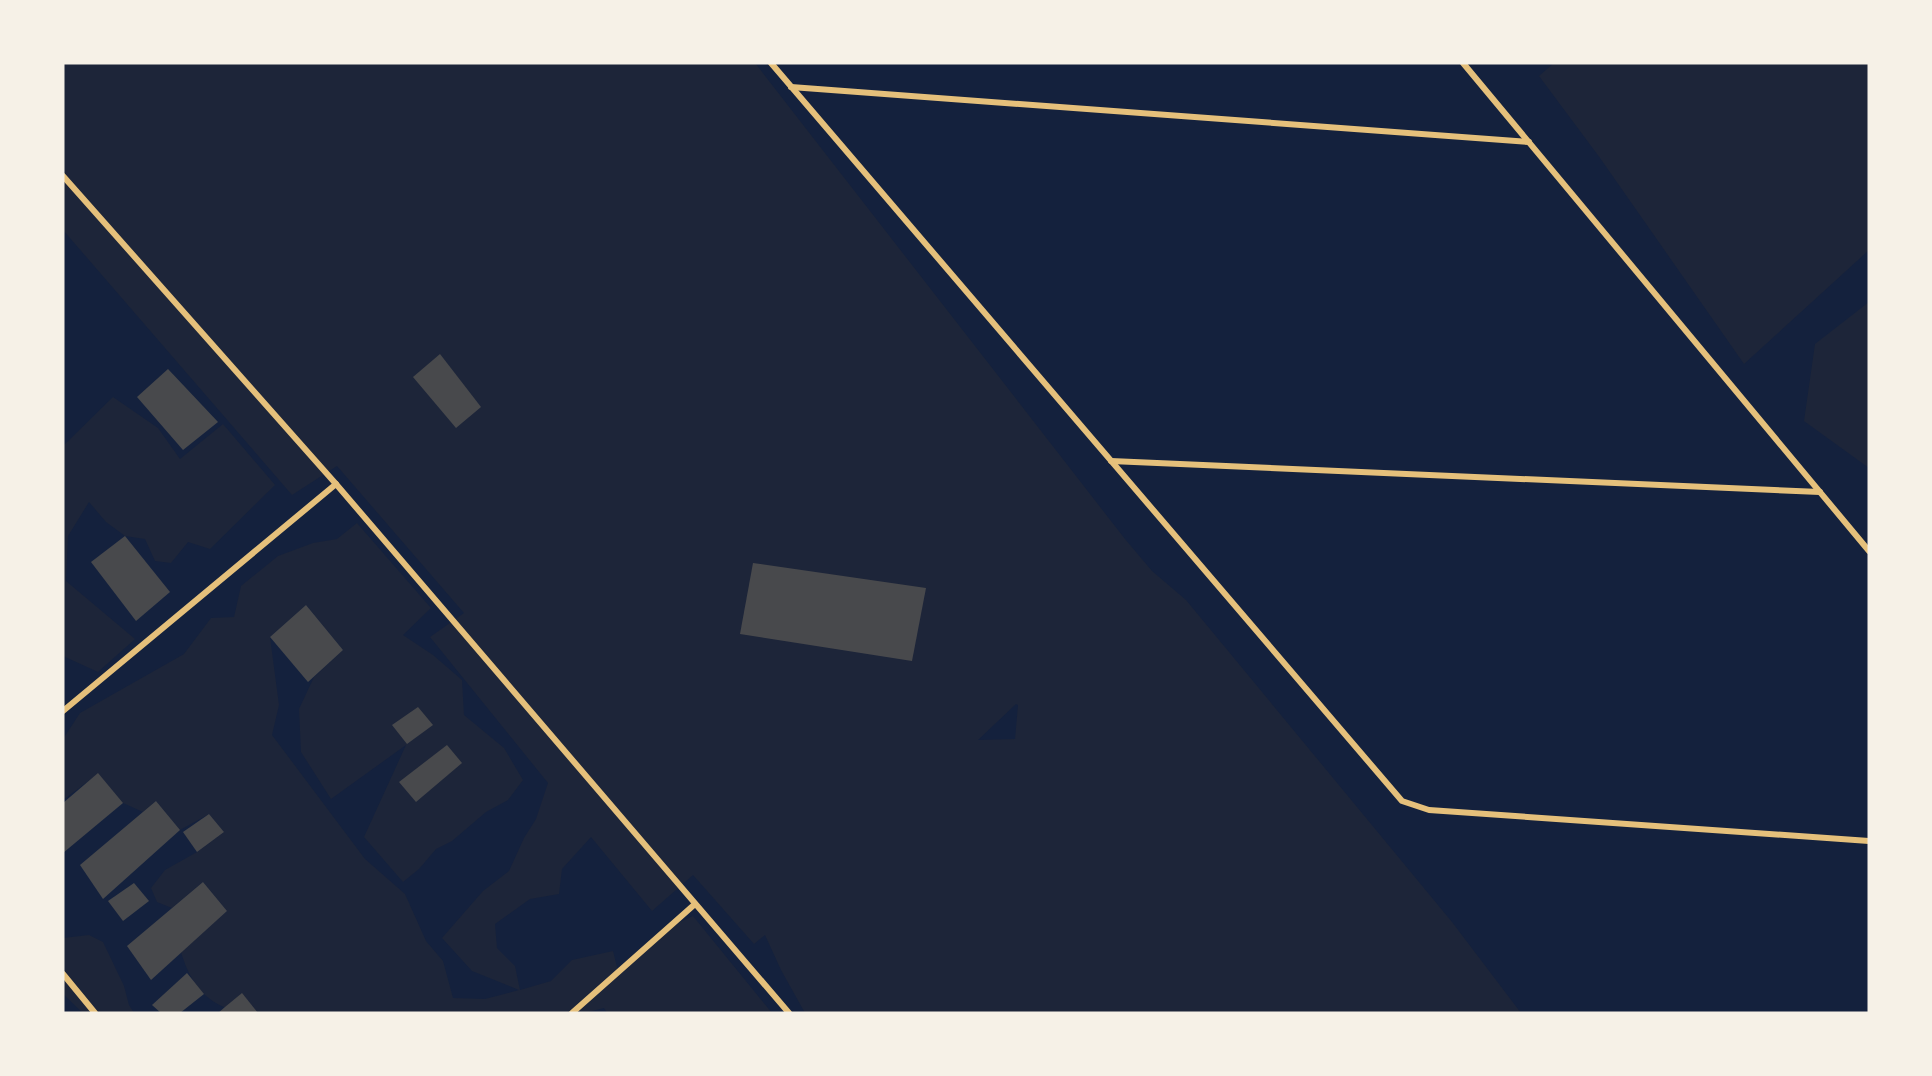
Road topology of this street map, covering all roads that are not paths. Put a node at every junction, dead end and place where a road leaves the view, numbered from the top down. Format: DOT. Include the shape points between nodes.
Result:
graph roads {
  1 [pos="771,63"];
  2 [pos="1463,63"];
  3 [pos="791,87"];
  4 [pos="1529,142"];
  5 [pos="63,176"];
  6 [pos="1111,461"];
  7 [pos="336,484"];
  8 [pos="1820,492"];
  9 [pos="1869,551"];
  10 [pos="63,711"];
  11 [pos="1869,841"];
  12 [pos="695,904"];
  13 [pos="63,974"];
  14 [pos="95,1013"];
  15 [pos="572,1013"];
  16 [pos="789,1013"];
  1 -- 3 [label="street"];
  2 -- 4 [label="street"];
  3 -- 4 [label="street"];
  3 -- 6 [label="street"];
  4 -- 8 [label="street"];
  5 -- 7 [label="street"];
  6 -- 8 [label="street"];
  6 -- 11 [label="street" via="1402,801 1429,810"];
  7 -- 10 [label="street"];
  7 -- 12 [label="street"];
  8 -- 9 [label="street"];
  12 -- 15 [label="street"];
  12 -- 16 [label="street"];
  13 -- 14 [label="street"];
}
